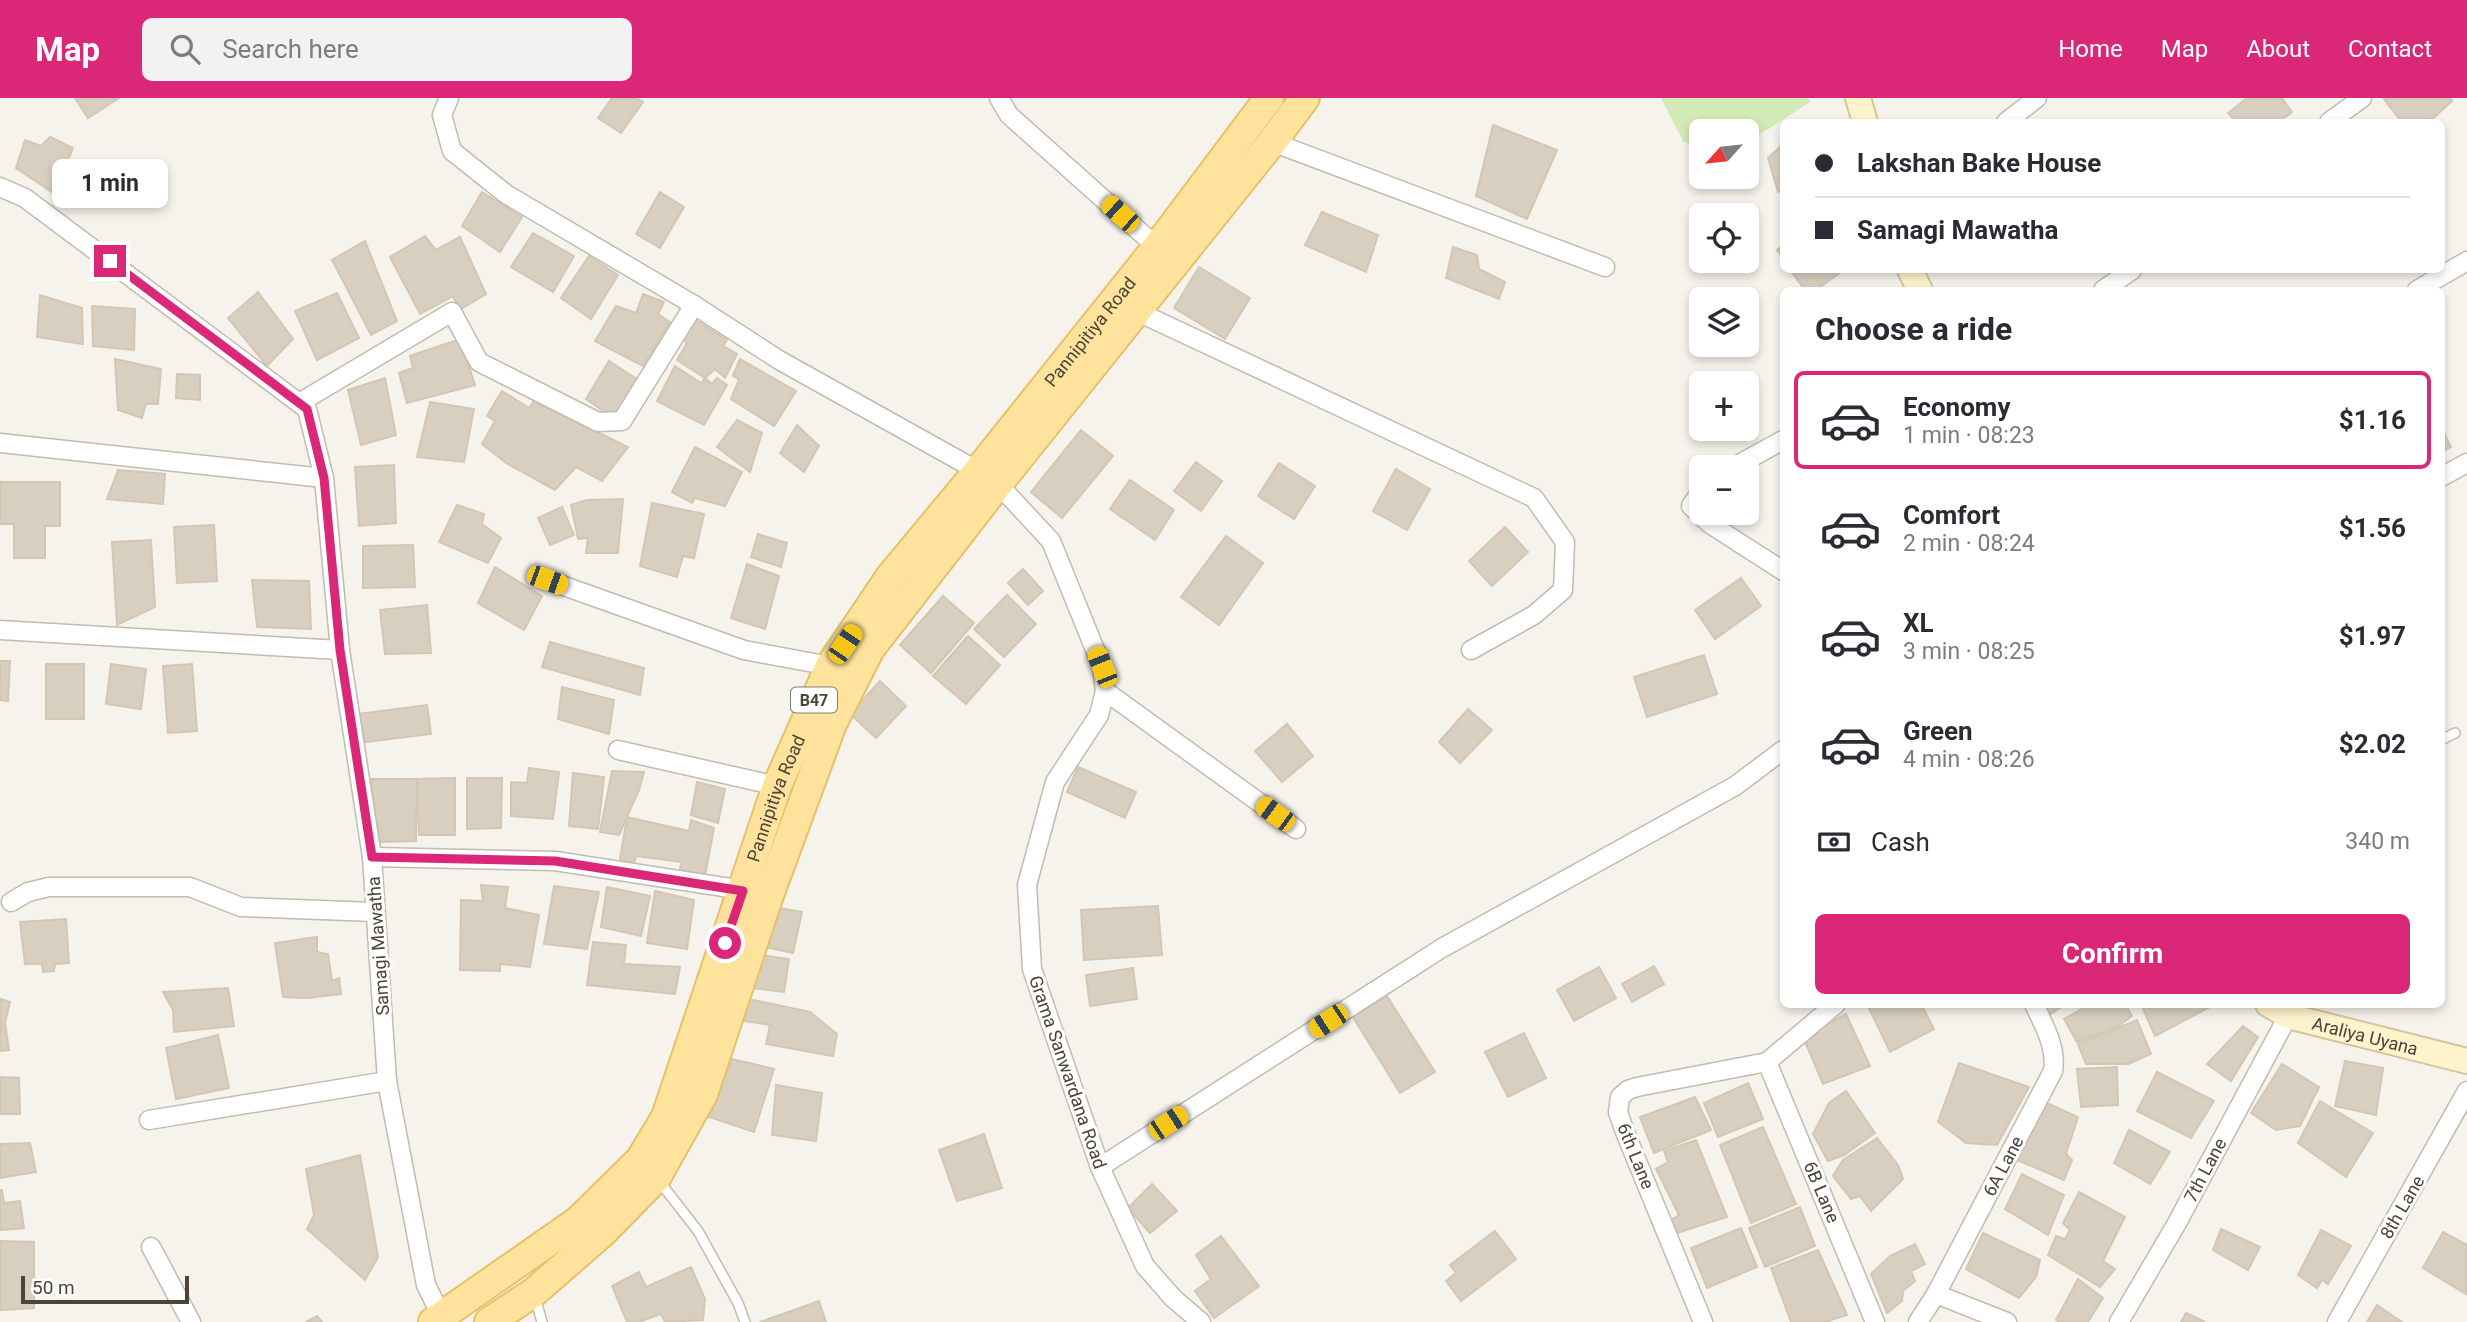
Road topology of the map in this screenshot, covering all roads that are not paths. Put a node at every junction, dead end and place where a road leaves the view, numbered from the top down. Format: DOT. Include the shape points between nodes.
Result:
graph roads {
  1 [pos="449,98"];
  2 [pos="999,98"];
  3 [pos="1269,98"];
  4 [pos="1305,98"];
  5 [pos="1858,98"];
  6 [pos="2038,98"];
  7 [pos="2362,98"];
  8 [pos="1864,119"];
  9 [pos="2010,119"];
  10 [pos="2333,119"];
  11 [pos="1272,142"];
  12 [pos="0,187"];
  13 [pos="1157,247"];
  14 [pos="2467,261"];
  15 [pos="1605,267"];
  16 [pos="2128,273"];
  17 [pos="2108,287"];
  18 [pos="2422,287"];
  19 [pos="694,304"];
  20 [pos="1136,311"];
  21 [pos="299,403"];
  22 [pos="1780,442"];
  23 [pos="0,443"];
  24 [pos="1756,455"];
  25 [pos="2467,463"];
  26 [pos="2445,475"];
  27 [pos="988,477"];
  28 [pos="324,478"];
  29 [pos="1712,525"];
  30 [pos="1780,569"];
  31 [pos="547,580"];
  32 [pos="0,630"];
  33 [pos="340,650"];
  34 [pos="1471,650"];
  35 [pos="830,666"];
  36 [pos="1105,691"];
  37 [pos="2455,733"];
  38 [pos="2445,738"];
  39 [pos="618,750"];
  40 [pos="1780,752"];
  41 [pos="777,786"];
  42 [pos="1296,829"];
  43 [pos="372,857"];
  44 [pos="743,891"];
  45 [pos="11,902"];
  46 [pos="375,912"];
  47 [pos="1831,1008"];
  48 [pos="2036,1008"];
  49 [pos="2278,1010"];
  50 [pos="2467,1061"];
  51 [pos="1767,1062"];
  52 [pos="387,1081"];
  53 [pos="2467,1091"];
  54 [pos="149,1120"];
  55 [pos="1100,1167"];
  56 [pos="656,1178"];
  57 [pos="151,1247"];
  58 [pos="533,1293"];
  59 [pos="1936,1294"];
  60 [pos="440,1320"];
  61 [pos="191,1322"];
  62 [pos="489,1322"];
  63 [pos="542,1322"];
  64 [pos="746,1322"];
  65 [pos="1201,1322"];
  66 [pos="1703,1322"];
  67 [pos="1875,1322"];
  68 [pos="1919,1322"];
  69 [pos="2007,1322"];
  70 [pos="2119,1322"];
  71 [pos="2337,1322"];
  1 -- 19 [label="street" via="442,115 452,151 506,194"];
  2 -- 13 [label="street" via="1010,115"];
  3 -- 13 [label="main road, Pannipitiya Road / B47"];
  4 -- 11 [label="main road, Pannipitiya Road / B47"];
  5 -- 8 [label="street"];
  6 -- 9 [label="street"];
  7 -- 10 [label="street"];
  11 -- 15 [label="street"];
  11 -- 20 [label="main road, Pannipitiya Road / B47"];
  12 -- 21 [label="street, Samagi Mawatha" via="26,198"];
  13 -- 27 [label="main road, Pannipitiya Road / B47"];
  14 -- 18 [label="street"];
  16 -- 17 [label="street"];
  19 -- 21 [label="street" via="622,421 598,422 479,362 452,312"];
  19 -- 27 [label="street" via="779,360"];
  20 -- 27 [label="main road, Pannipitiya Road / B47"];
  20 -- 34 [label="street" via="1534,498 1565,542 1563,590 1534,615"];
  21 -- 28 [label="street, Samagi Mawatha" via="307,409"];
  22 -- 24 [label="street"];
  23 -- 28 [label="street"];
  25 -- 26 [label="street"];
  27 -- 35 [label="main road, Pannipitiya Road / B47" via="890,577"];
  27 -- 36 [label="street" via="1051,541 1102,667"];
  27 -- 56 [label="main road, Pannipitiya Road / B47" via="870,649 832,724 703,1094"];
  28 -- 33 [label="street, Samagi Mawatha"];
  29 -- 30 [label="street"];
  31 -- 35 [label="street" via="744,650"];
  32 -- 33 [label="street"];
  33 -- 43 [label="street, Samagi Mawatha"];
  35 -- 41 [label="main road, Pannipitiya Road / B47"];
  36 -- 42 [label="street"];
  36 -- 55 [label="street, Grama Sanwardana Road" via="1099,715 1055,782 1027,885 1032,969"];
  37 -- 38 [label="lane"];
  39 -- 41 [label="street"];
  40 -- 55 [label="street" via="1735,786 1442,948"];
  41 -- 44 [label="main road, Pannipitiya Road / B47"];
  43 -- 44 [label="street" via="555,861"];
  43 -- 46 [label="street, Samagi Mawatha"];
  44 -- 60 [label="main road, Pannipitiya Road / B47" via="666,1116 640,1160 578,1221"];
  45 -- 46 [label="street" via="49,887 190,887 241,907"];
  46 -- 52 [label="street, Samagi Mawatha"];
  47 -- 51 [label="street, 6th Lane"];
  48 -- 59 [label="street, 6A Lane" via="2052,1045 2053,1071"];
  49 -- 50 [label="street, Araliya Uyana"];
  49 -- 70 [label="street, 7th Lane" via="2177,1223"];
  51 -- 66 [label="street, 6th Lane" via="1637,1087 1620,1097 1618,1112 1625,1132"];
  51 -- 67 [label="street, 6B Lane"];
  52 -- 54 [label="street"];
  52 -- 60 [label="street, Samagi Mawatha" via="426,1285"];
  53 -- 71 [label="street, 8th Lane"];
  55 -- 65 [label="street, Grama Sanwardana Road" via="1145,1266"];
  56 -- 58 [label="main road, Pannipitiya Road / B47"];
  56 -- 64 [label="lane" via="698,1231"];
  57 -- 61 [label="street"];
  58 -- 62 [label="main road, Pannipitiya Road / B47"];
  58 -- 63 [label="lane"];
  59 -- 68 [label="street, 6A Lane"];
  59 -- 69 [label="street"];
}
